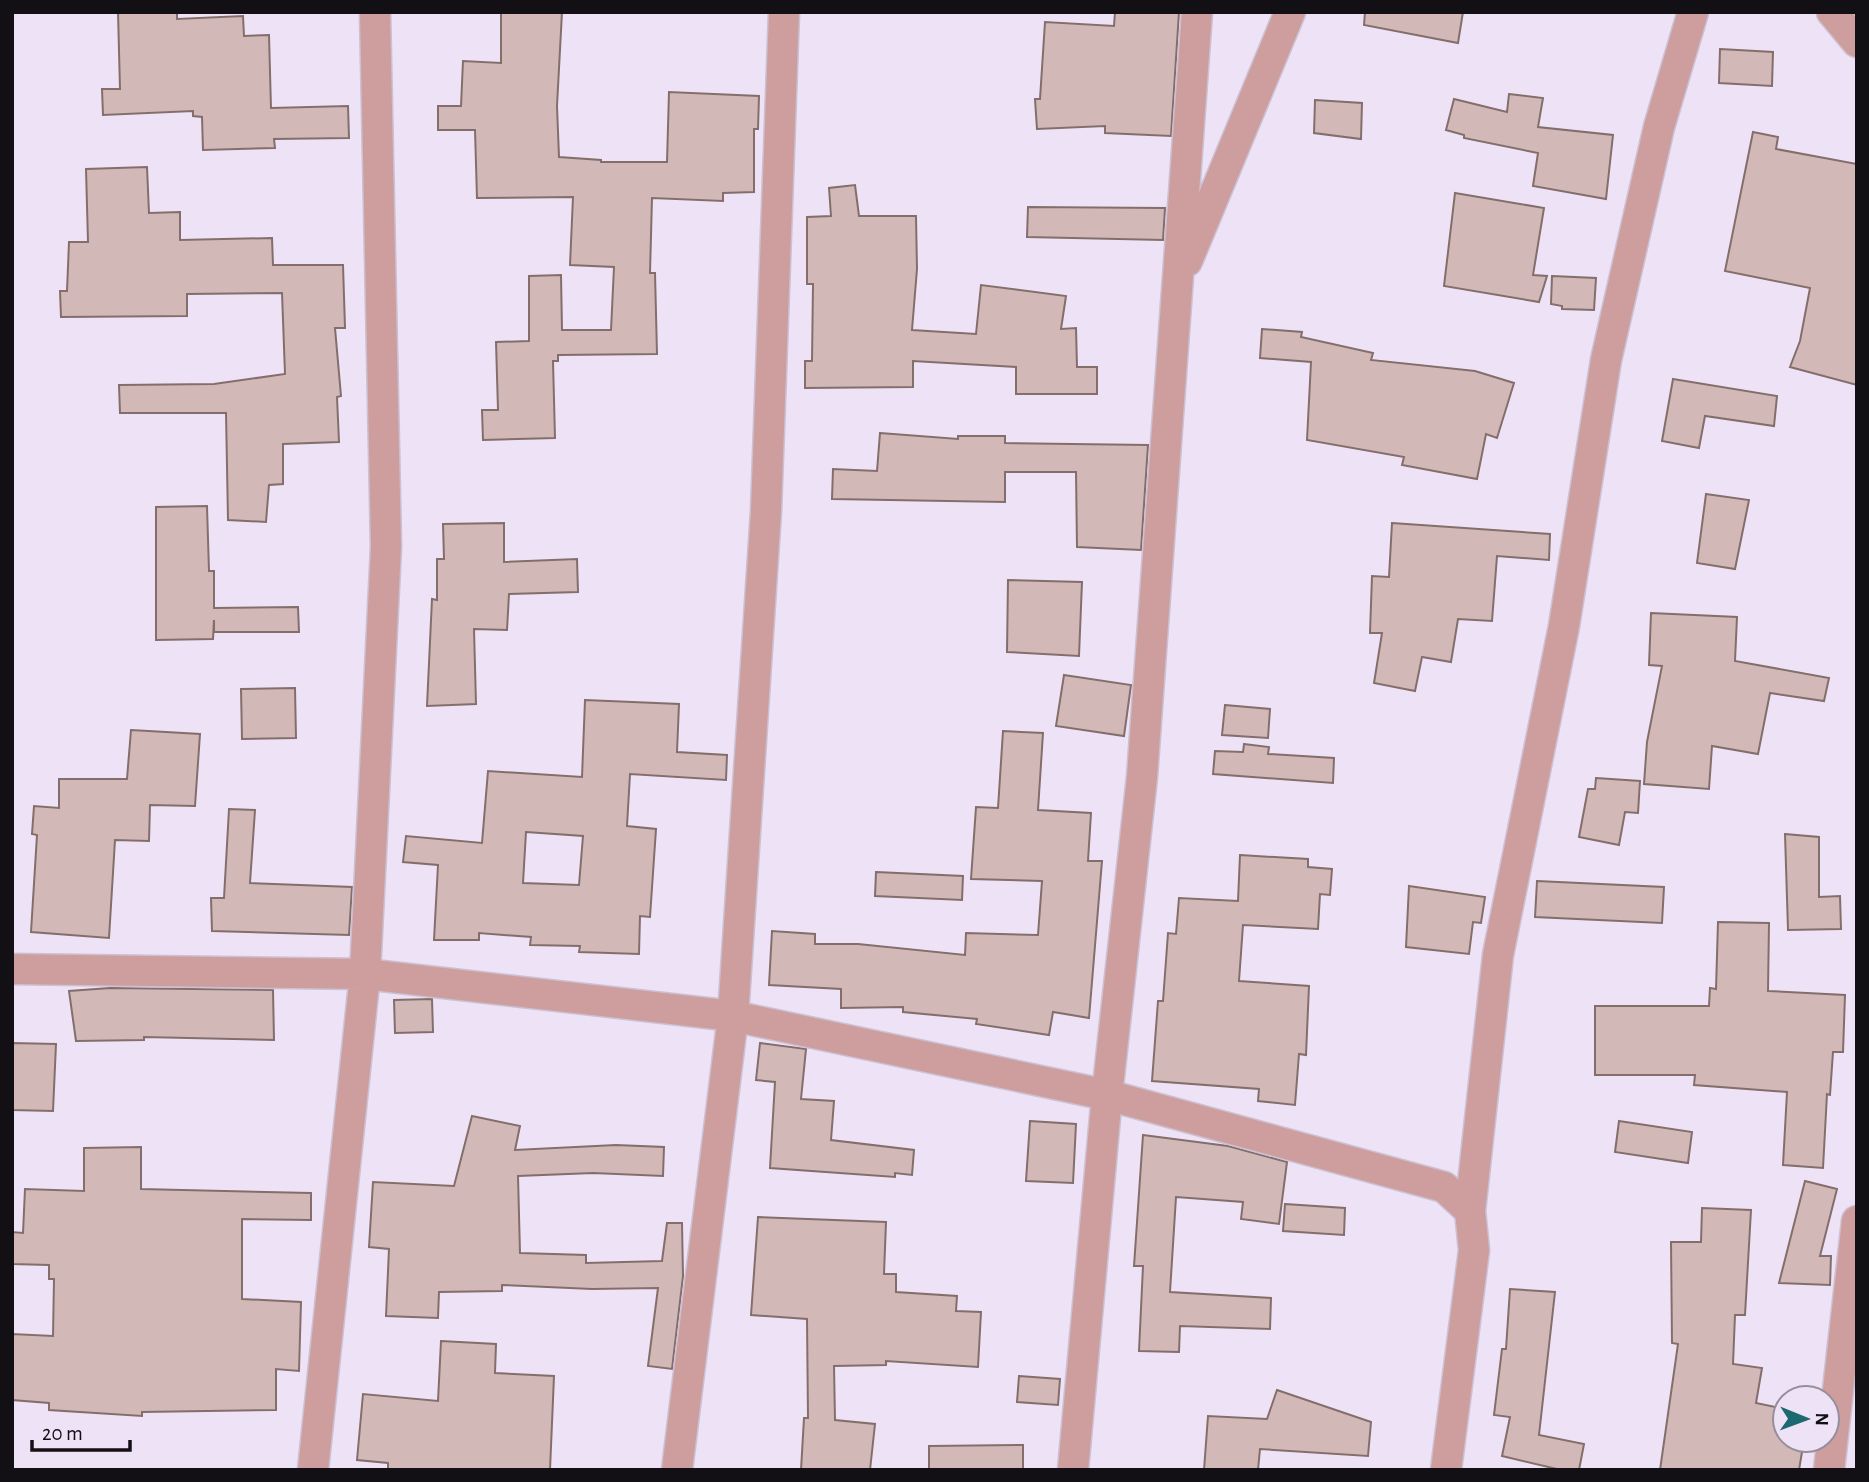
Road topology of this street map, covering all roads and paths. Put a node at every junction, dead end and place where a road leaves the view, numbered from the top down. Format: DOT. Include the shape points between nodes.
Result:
graph roads {
  1 [pos="375,12"];
  2 [pos="784,12"];
  3 [pos="1197,12"];
  4 [pos="1290,12"];
  5 [pos="1693,12"];
  6 [pos="1832,12"];
  7 [pos="1857,42"];
  8 [pos="1177,285"];
  9 [pos="12,969"];
  10 [pos="365,974"];
  11 [pos="733,1016"];
  12 [pos="1107,1095"];
  13 [pos="1470,1211"];
  14 [pos="1857,1222"];
  15 [pos="313,1470"];
  16 [pos="677,1470"];
  17 [pos="1073,1470"];
  18 [pos="1446,1470"];
  19 [pos="1829,1470"];
  1 -- 10 [label="street" via="386,547"];
  2 -- 11 [label="street" via="766,511"];
  3 -- 8 [label="street"];
  4 -- 8 [label="street"];
  5 -- 13 [label="street" via="1659,127 1606,360 1564,626 1499,956"];
  6 -- 7 [label="street"];
  8 -- 12 [label="street" via="1142,777"];
  9 -- 10 [label="street"];
  10 -- 11 [label="street"];
  10 -- 15 [label="street"];
  11 -- 12 [label="street"];
  11 -- 16 [label="street"];
  12 -- 13 [label="street" via="1444,1187"];
  12 -- 17 [label="street"];
  13 -- 18 [label="street" via="1475,1250"];
  14 -- 19 [label="street"];
}
